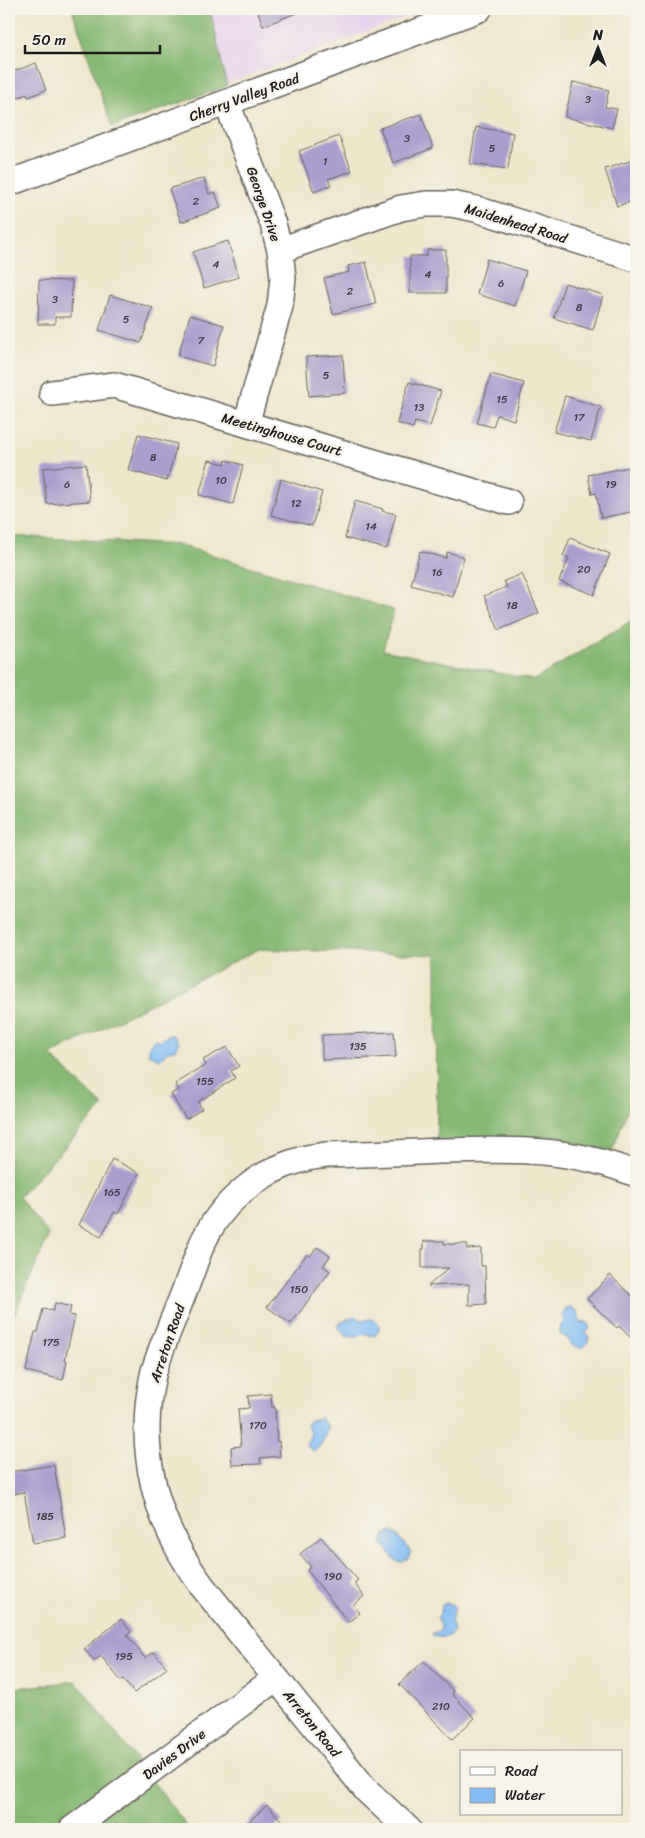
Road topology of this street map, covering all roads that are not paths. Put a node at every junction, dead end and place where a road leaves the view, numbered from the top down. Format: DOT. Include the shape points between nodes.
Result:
graph roads {
  1 [pos="477,9"];
  2 [pos="227,103"];
  3 [pos="9,183"];
  4 [pos="280,250"];
  5 [pos="636,259"];
  6 [pos="52,393"];
  7 [pos="246,424"];
  8 [pos="509,502"];
  9 [pos="636,1174"];
  10 [pos="276,1678"];
  11 [pos="72,1829"];
  12 [pos="408,1829"];
  1 -- 2 [label="street, Cherry Valley Road"];
  2 -- 3 [label="street, Cherry Valley Road"];
  2 -- 4 [label="street, George Drive"];
  4 -- 5 [label="street, Maidenhead Road" via="401,208 443,204 476,209"];
  4 -- 7 [label="street, George Drive" via="283,278 280,306"];
  6 -- 7 [label="street, Meetinghouse Court" via="114,385"];
  7 -- 8 [label="street, Meetinghouse Court"];
  9 -- 10 [label="street, Arreton Road" via="586,1158 544,1151 508,1149 326,1155 275,1169 234,1198 217,1219 203,1243 154,1374 148,1408 150,1472 171,1537 188,1566"];
  10 -- 11 [label="street, Davies Drive"];
  10 -- 12 [label="street, Arreton Road" via="366,1790"];
}
